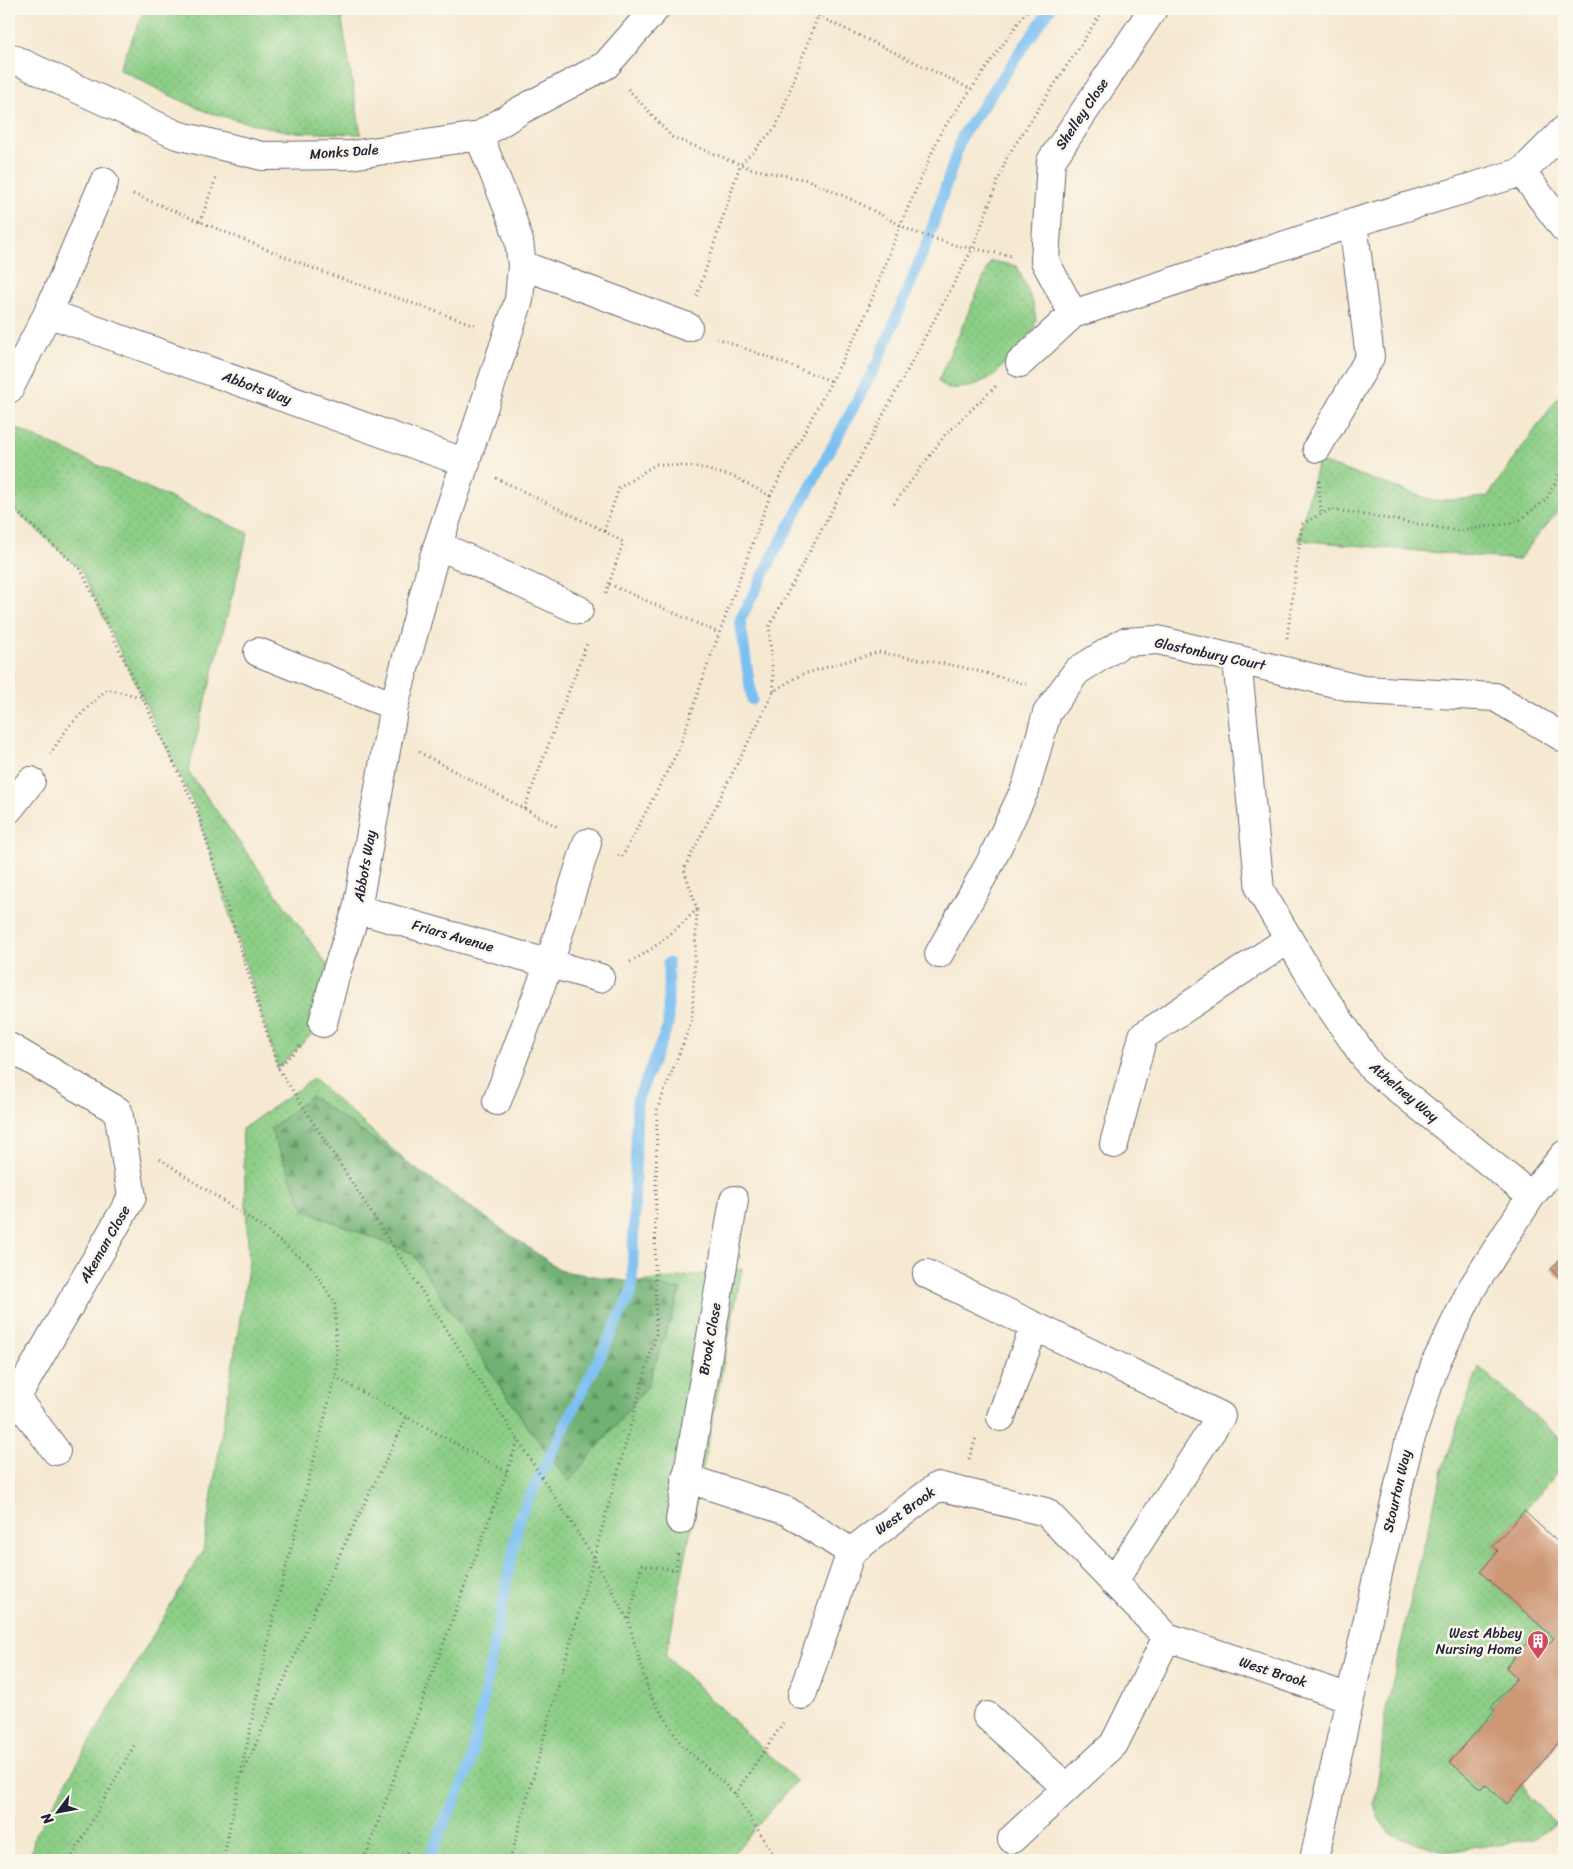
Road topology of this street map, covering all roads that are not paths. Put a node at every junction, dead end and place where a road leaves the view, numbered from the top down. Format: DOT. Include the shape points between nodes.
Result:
graph roads {
  1 [pos="655,9"];
  2 [pos="1153,9"];
  3 [pos="9,57"];
  4 [pos="1564,130"];
  5 [pos="479,136"];
  6 [pos="1522,172"];
  7 [pos="104,182"];
  8 [pos="1353,223"];
  9 [pos="1564,228"];
  10 [pos="522,265"];
  11 [pos="48,313"];
  12 [pos="1073,314"];
  13 [pos="688,327"];
  14 [pos="1020,363"];
  15 [pos="9,389"];
  16 [pos="1316,448"];
  17 [pos="466,463"];
  18 [pos="438,545"];
  19 [pos="591,606"];
  20 [pos="258,652"];
  21 [pos="1237,660"];
  22 [pos="394,706"];
  23 [pos="1564,738"];
  24 [pos="31,781"];
  25 [pos="9,809"];
  26 [pos="587,843"];
  27 [pos="357,909"];
  28 [pos="1288,939"];
  29 [pos="939,954"];
  30 [pos="549,964"];
  31 [pos="600,978"];
  32 [pos="323,1023"];
  33 [pos="9,1047"];
  34 [pos="497,1101"];
  35 [pos="1114,1144"];
  36 [pos="1564,1155"];
  37 [pos="1531,1196"];
  38 [pos="734,1200"];
  39 [pos="927,1274"];
  40 [pos="1034,1327"];
  41 [pos="12,1397"];
  42 [pos="1001,1417"];
  43 [pos="56,1451"];
  44 [pos="686,1478"];
  45 [pos="680,1520"];
  46 [pos="851,1552"];
  47 [pos="1113,1582"];
  48 [pos="1167,1637"];
  49 [pos="802,1695"];
  50 [pos="1350,1698"];
  51 [pos="987,1716"];
  52 [pos="1067,1788"];
  53 [pos="1012,1839"];
  54 [pos="1314,1860"];
  1 -- 5 [label="street, Monks Dale" via="606,65"];
  2 -- 12 [label="street, Shelley Close" via="1051,161 1045,261"];
  3 -- 5 [label="street, Monks Dale" via="177,135 262,156 351,154"];
  4 -- 6 [label="street"];
  5 -- 10 [label="street, Abbots Way" via="511,216"];
  6 -- 8 [label="street"];
  6 -- 9 [label="street"];
  7 -- 11 [label="street"];
  8 -- 12 [label="street"];
  8 -- 16 [label="street" via="1370,357"];
  10 -- 13 [label="street"];
  10 -- 17 [label="street, Abbots Way" via="520,300"];
  11 -- 15 [label="street"];
  11 -- 17 [label="street, Abbots Way"];
  12 -- 14 [label="street"];
  17 -- 18 [label="street, Abbots Way"];
  18 -- 19 [label="street"];
  18 -- 22 [label="street, Abbots Way"];
  20 -- 22 [label="street"];
  21 -- 23 [label="street, Glastonbury Court" via="1363,690 1495,697"];
  21 -- 28 [label="street, Athelney Way" via="1260,890"];
  21 -- 29 [label="street, Glastonbury Court" via="1158,640 1124,642 1076,671 1047,713 1026,787 990,863"];
  22 -- 27 [label="street, Abbots Way"];
  24 -- 25 [label="street"];
  26 -- 30 [label="street"];
  27 -- 30 [label="street, Friars Avenue"];
  27 -- 32 [label="street, Abbots Way"];
  28 -- 35 [label="street" via="1143,1036"];
  28 -- 37 [label="street, Athelney Way" via="1372,1068"];
  30 -- 31 [label="street, Friars Avenue"];
  30 -- 34 [label="street"];
  33 -- 41 [label="street, Akeman Close" via="118,1111 132,1197"];
  36 -- 37 [label="street, Stourton Way"];
  37 -- 50 [label="street, Stourton Way" via="1472,1288 1436,1362 1409,1443"];
  38 -- 44 [label="street, Brook Close"];
  39 -- 40 [label="street"];
  40 -- 42 [label="street"];
  40 -- 47 [label="street" via="1221,1416"];
  41 -- 43 [label="street, Akeman Close"];
  44 -- 45 [label="street, Brook Close"];
  44 -- 46 [label="street" via="787,1511"];
  46 -- 47 [label="street, West Brook" via="938,1486 1046,1512"];
  46 -- 49 [label="street"];
  47 -- 48 [label="street, West Brook"];
  48 -- 50 [label="street, West Brook"];
  48 -- 52 [label="street" via="1114,1744"];
  50 -- 54 [label="street, Stourton Way"];
  51 -- 52 [label="street"];
  52 -- 53 [label="street"];
}
